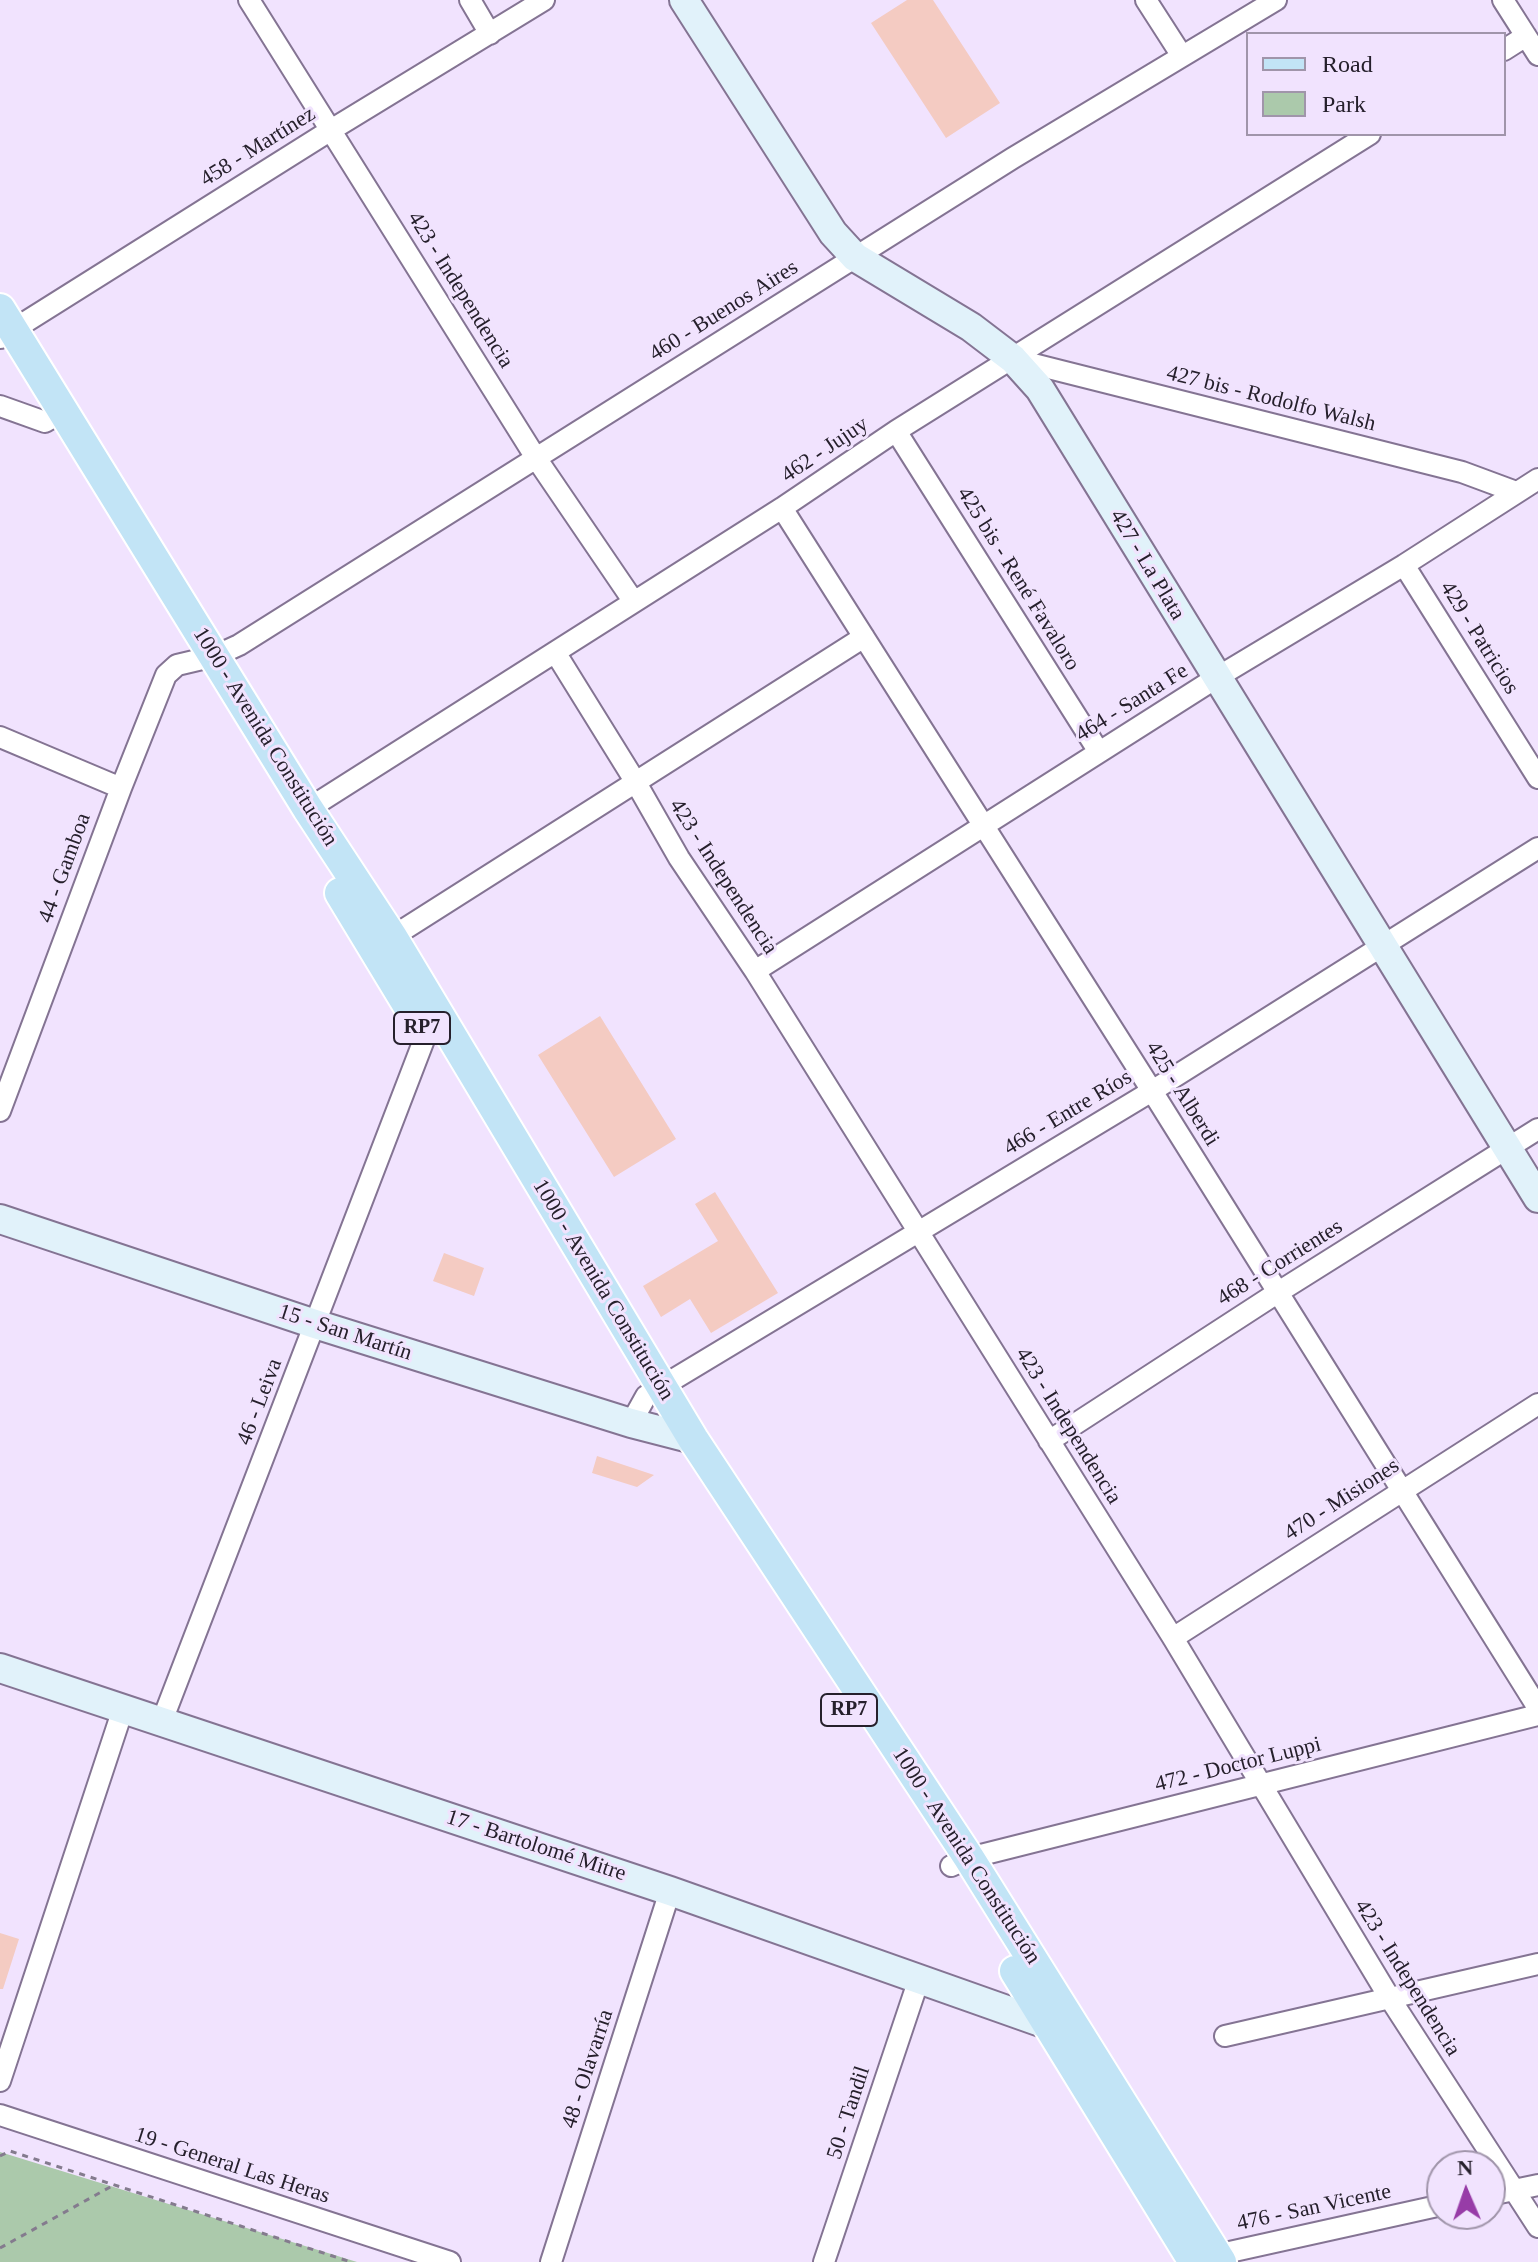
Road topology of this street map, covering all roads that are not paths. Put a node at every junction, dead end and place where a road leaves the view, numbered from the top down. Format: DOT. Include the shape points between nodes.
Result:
graph roads {
  1 [pos="249,0"];
  2 [pos="470,0"];
  3 [pos="544,0"];
  4 [pos="684,0"];
  5 [pos="1146,0"];
  6 [pos="1276,0"];
  7 [pos="1503,0"];
  8 [pos="490,34"];
  9 [pos="1526,36"];
  10 [pos="1506,49"];
  11 [pos="1538,55"];
  12 [pos="1182,56"];
  13 [pos="331,130"];
  14 [pos="1367,136"];
  15 [pos="855,257"];
  16 [pos="3,332"];
  17 [pos="1013,359"];
  18 [pos="0,406"];
  19 [pos="54,417"];
  20 [pos="896,431"];
  21 [pos="536,458"];
  22 [pos="1538,479"];
  23 [pos="1516,492"];
  24 [pos="782,508"];
  25 [pos="1404,565"];
  26 [pos="634,602"];
  27 [pos="864,637"];
  28 [pos="555,652"];
  29 [pos="206,658"];
  30 [pos="1216,678"];
  31 [pos="0,737"];
  32 [pos="1099,752"];
  33 [pos="1538,778"];
  34 [pos="635,781"];
  35 [pos="121,788"];
  36 [pos="308,809"];
  37 [pos="984,825"];
  38 [pos="1538,848"];
  39 [pos="392,937"];
  40 [pos="1382,945"];
  41 [pos="755,971"];
  42 [pos="431,1022"];
  43 [pos="1152,1091"];
  44 [pos="0,1111"];
  45 [pos="1538,1129"];
  46 [pos="1506,1150"];
  47 [pos="1538,1198"];
  48 [pos="0,1219"];
  49 [pos="918,1231"];
  50 [pos="1277,1293"];
  51 [pos="315,1324"];
  52 [pos="653,1392"];
  53 [pos="1538,1404"];
  54 [pos="631,1423"];
  55 [pos="681,1436"];
  56 [pos="1049,1441"];
  57 [pos="1402,1489"];
  58 [pos="1173,1638"];
  59 [pos="0,1668"];
  60 [pos="1538,1708"];
  61 [pos="123,1709"];
  62 [pos="1538,1715"];
  63 [pos="162,1721"];
  64 [pos="1262,1784"];
  65 [pos="960,1862"];
  66 [pos="670,1891"];
  67 [pos="1538,1964"];
  68 [pos="919,1979"];
  69 [pos="1389,1997"];
  70 [pos="1058,2019"];
  71 [pos="1225,2036"];
  72 [pos="0,2081"];
  73 [pos="0,2115"];
  74 [pos="1538,2185"];
  75 [pos="1514,2190"];
  76 [pos="1506,2192"];
  77 [pos="1426,2209"];
  78 [pos="1538,2227"];
  79 [pos="1207,2260"];
  80 [pos="450,2262"];
  81 [pos="551,2262"];
  82 [pos="824,2262"];
  1 -- 13 [label="street, 423 - Independencia"];
  2 -- 8 [label="street"];
  3 -- 8 [label="street, 458 - Martínez"];
  4 -- 15 [label="street, 427 - La Plata" via="833,233"];
  5 -- 12 [label="street"];
  6 -- 12 [label="street, 460 - Buenos Aires"];
  7 -- 9 [label="street"];
  8 -- 13 [label="street, 458 - Martínez"];
  9 -- 10 [label="street"];
  9 -- 11 [label="street"];
  12 -- 15 [label="street, 460 - Buenos Aires"];
  13 -- 16 [label="street, 458 - Martínez"];
  13 -- 21 [label="street, 423 - Independencia"];
  14 -- 17 [label="street, 462 - Jujuy"];
  15 -- 17 [label="street, 427 - La Plata" via="971,327"];
  15 -- 21 [label="street, 460 - Buenos Aires"];
  16 -- 19 [label="main road, 1000 - Avenida Constitución / RP7"];
  17 -- 20 [label="street, 462 - Jujuy"];
  17 -- 23 [label="street, 427 bis - Rodolfo Walsh" via="1462,472"];
  17 -- 30 [label="street, 427 - La Plata" via="1040,389"];
  18 -- 19 [label="street"];
  19 -- 29 [label="main road, 1000 - Avenida Constitución / RP7"];
  20 -- 24 [label="street, 462 - Jujuy"];
  20 -- 32 [label="street, 425 bis - René Favaloro"];
  21 -- 26 [label="street, 423 - Independencia"];
  21 -- 29 [label="street, 460 - Buenos Aires" via="239,645"];
  22 -- 23 [label="street, 464 - Santa Fe"];
  23 -- 25 [label="street, 464 - Santa Fe"];
  24 -- 26 [label="street, 462 - Jujuy"];
  24 -- 27 [label="street, 425 - Alberdi"];
  25 -- 30 [label="street, 464 - Santa Fe"];
  25 -- 33 [label="street, 429 - Patricios"];
  26 -- 28 [label="street, 462 - Jujuy"];
  27 -- 34 [label="street"];
  27 -- 37 [label="street, 425 - Alberdi"];
  28 -- 34 [label="street, 423 - Independencia"];
  28 -- 36 [label="street, 462 - Jujuy"];
  29 -- 35 [label="street, 44 - Gamboa" via="177,665 166,675"];
  29 -- 36 [label="main road, 1000 - Avenida Constitución / RP7"];
  29 -- 42 [label="main road, 1000 - Avenida Constitución / RP7"];
  30 -- 32 [label="street, 464 - Santa Fe"];
  30 -- 40 [label="street, 427 - La Plata"];
  31 -- 35 [label="street"];
  32 -- 37 [label="street, 464 - Santa Fe"];
  34 -- 39 [label="street"];
  34 -- 41 [label="street, 423 - Independencia"];
  35 -- 44 [label="street, 44 - Gamboa"];
  36 -- 39 [label="main road, 1000 - Avenida Constitución / RP7"];
  37 -- 41 [label="street, 464 - Santa Fe"];
  37 -- 43 [label="street, 425 - Alberdi"];
  38 -- 40 [label="street, 466 - Entre Ríos"];
  39 -- 42 [label="main road, 1000 - Avenida Constitución / RP7"];
  40 -- 43 [label="street, 466 - Entre Ríos"];
  40 -- 46 [label="street, 427 - La Plata"];
  41 -- 49 [label="street, 423 - Independencia"];
  42 -- 51 [label="street, 46 - Leiva"];
  42 -- 52 [label="main road, 1000 - Avenida Constitución / RP7"];
  43 -- 49 [label="street, 466 - Entre Ríos"];
  43 -- 50 [label="street, 425 - Alberdi"];
  45 -- 46 [label="street, 468 - Corrientes"];
  46 -- 47 [label="street, 427 - La Plata"];
  46 -- 50 [label="street, 468 - Corrientes"];
  48 -- 51 [label="street, 15 - San Martín"];
  49 -- 52 [label="street, 466 - Entre Ríos"];
  49 -- 56 [label="street, 423 - Independencia"];
  50 -- 56 [label="street, 468 - Corrientes"];
  50 -- 57 [label="street, 425 - Alberdi"];
  51 -- 54 [label="street, 15 - San Martín"];
  51 -- 63 [label="street, 46 - Leiva"];
  52 -- 54 [label="street, 466 - Entre Ríos"];
  52 -- 55 [label="main road, 1000 - Avenida Constitución / RP7"];
  53 -- 57 [label="street, 470 - Misiones"];
  54 -- 55 [label="street, 15 - San Martín"];
  55 -- 65 [label="main road, 1000 - Avenida Constitución / RP7"];
  56 -- 58 [label="street, 423 - Independencia"];
  57 -- 58 [label="street, 470 - Misiones"];
  57 -- 60 [label="street, 425 - Alberdi"];
  58 -- 64 [label="street, 423 - Independencia"];
  59 -- 61 [label="street, 17 - Bartolomé Mitre"];
  61 -- 63 [label="street, 17 - Bartolomé Mitre"];
  61 -- 72 [label="street"];
  62 -- 64 [label="street, 472 - Doctor Luppi"];
  63 -- 66 [label="street, 17 - Bartolomé Mitre"];
  64 -- 65 [label="street, 472 - Doctor Luppi"];
  64 -- 69 [label="street, 423 - Independencia"];
  65 -- 70 [label="main road, 1000 - Avenida Constitución / RP7"];
  66 -- 68 [label="street, 17 - Bartolomé Mitre"];
  66 -- 81 [label="street, 48 - Olavarría"];
  67 -- 69 [label="street"];
  68 -- 70 [label="street, 17 - Bartolomé Mitre"];
  68 -- 82 [label="street, 50 - Tandil"];
  69 -- 71 [label="street"];
  69 -- 75 [label="street, 423 - Independencia"];
  70 -- 79 [label="main road, 1000 - Avenida Constitución / RP7"];
  73 -- 80 [label="street, 19 - General Las Heras"];
  74 -- 75 [label="street"];
  75 -- 76 [label="street"];
  75 -- 78 [label="street, 423 - Independencia"];
  77 -- 79 [label="street, 476 - San Vicente"];
}
